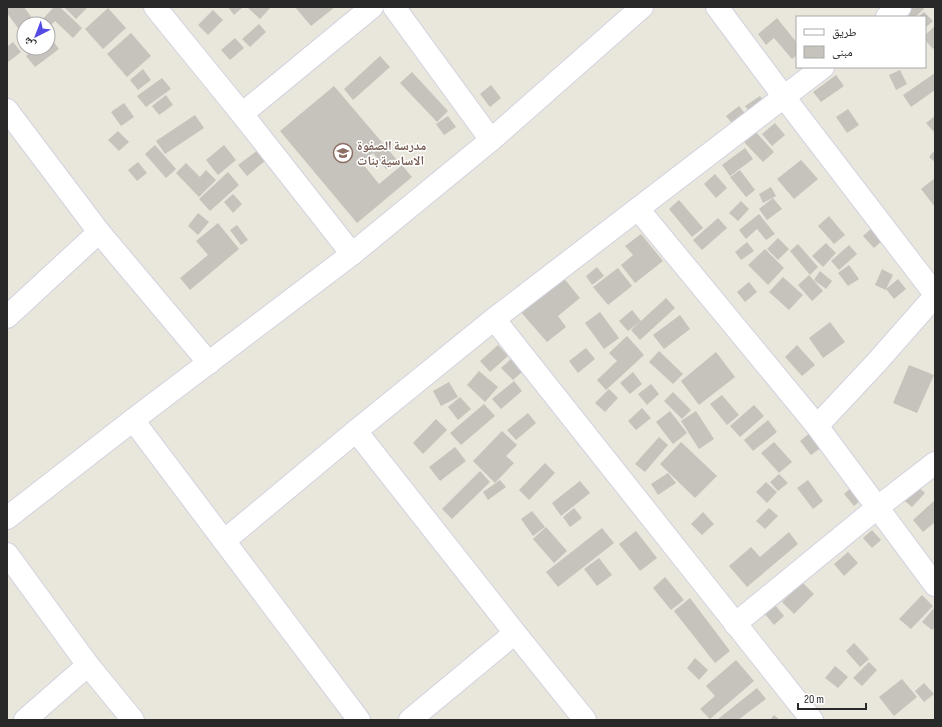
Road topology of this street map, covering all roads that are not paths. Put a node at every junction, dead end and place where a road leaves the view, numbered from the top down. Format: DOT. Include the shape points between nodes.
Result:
graph roads {
  1 [pos="155,7"];
  2 [pos="372,7"];
  3 [pos="394,7"];
  4 [pos="717,7"];
  5 [pos="900,7"];
  6 [pos="635,9"];
  7 [pos="888,16"];
  8 [pos="822,68"];
  9 [pos="784,97"];
  10 [pos="7,110"];
  11 [pos="242,114"];
  12 [pos="491,140"];
  13 [pos="638,209"];
  14 [pos="99,232"];
  15 [pos="352,254"];
  16 [pos="935,295"];
  17 [pos="7,317"];
  18 [pos="494,319"];
  19 [pos="209,363"];
  20 [pos="133,420"];
  21 [pos="817,426"];
  22 [pos="356,431"];
  23 [pos="935,463"];
  24 [pos="878,507"];
  25 [pos="7,518"];
  26 [pos="224,541"];
  27 [pos="7,554"];
  28 [pos="935,585"];
  29 [pos="735,624"];
  30 [pos="515,633"];
  31 [pos="88,665"];
  32 [pos="25,720"];
  33 [pos="133,720"];
  34 [pos="359,720"];
  35 [pos="410,720"];
  36 [pos="585,720"];
  37 [pos="812,720"];
  1 -- 11 [label="street"];
  2 -- 11 [label="street"];
  3 -- 12 [label="street"];
  4 -- 9 [label="street"];
  5 -- 7 [label="street"];
  6 -- 12 [label="street"];
  8 -- 9 [label="street"];
  9 -- 13 [label="street"];
  9 -- 16 [label="street"];
  10 -- 14 [label="street"];
  11 -- 15 [label="street"];
  12 -- 15 [label="street"];
  13 -- 18 [label="street"];
  13 -- 21 [label="street"];
  14 -- 17 [label="street"];
  14 -- 19 [label="street"];
  15 -- 19 [label="street"];
  16 -- 21 [label="street"];
  18 -- 22 [label="street"];
  18 -- 29 [label="street"];
  19 -- 20 [label="street"];
  20 -- 25 [label="street"];
  20 -- 26 [label="street"];
  21 -- 24 [label="street"];
  22 -- 26 [label="street"];
  22 -- 30 [label="street"];
  23 -- 24 [label="street"];
  24 -- 28 [label="street"];
  24 -- 29 [label="street"];
  26 -- 34 [label="street"];
  27 -- 31 [label="street"];
  29 -- 37 [label="street"];
  30 -- 35 [label="street"];
  30 -- 36 [label="street"];
  31 -- 32 [label="street"];
  31 -- 33 [label="street"];
}
